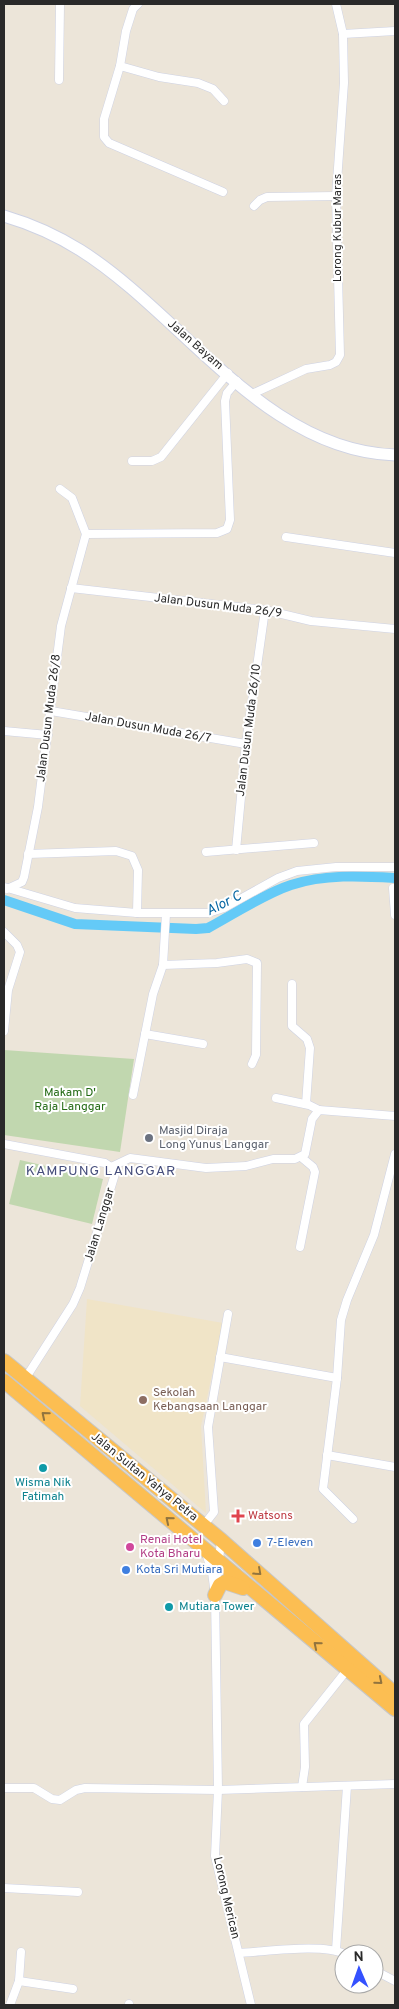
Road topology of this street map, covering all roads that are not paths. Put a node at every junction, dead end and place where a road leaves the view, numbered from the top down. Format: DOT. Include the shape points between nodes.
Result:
graph roads {
  1 [pos="60,4"];
  2 [pos="138,4"];
  3 [pos="336,4"];
  4 [pos="395,31"];
  5 [pos="343,34"];
  6 [pos="120,66"];
  7 [pos="59,80"];
  8 [pos="224,101"];
  9 [pos="223,192"];
  10 [pos="336,196"];
  11 [pos="254,206"];
  12 [pos="4,216"];
  13 [pos="228,373"];
  14 [pos="237,381"];
  15 [pos="252,394"];
  16 [pos="395,457"];
  17 [pos="132,462"];
  18 [pos="60,490"];
  19 [pos="86,534"];
  20 [pos="286,537"];
  21 [pos="395,553"];
  22 [pos="71,588"];
  23 [pos="265,610"];
  24 [pos="395,629"];
  25 [pos="51,711"];
  26 [pos="4,731"];
  27 [pos="48,735"];
  28 [pos="246,744"];
  29 [pos="314,843"];
  30 [pos="236,850"];
  31 [pos="206,852"];
  32 [pos="28,854"];
  33 [pos="395,867"];
  34 [pos="394,888"];
  35 [pos="6,889"];
  36 [pos="137,913"];
  37 [pos="395,915"];
  38 [pos="166,917"];
  39 [pos="4,932"];
  40 [pos="163,965"];
  41 [pos="292,984"];
  42 [pos="4,1031"];
  43 [pos="145,1034"];
  44 [pos="203,1044"];
  45 [pos="252,1064"];
  46 [pos="133,1095"];
  47 [pos="276,1098"];
  48 [pos="306,1104"];
  49 [pos="318,1110"];
  50 [pos="395,1116"];
  51 [pos="4,1144"];
  52 [pos="395,1154"];
  53 [pos="301,1157"];
  54 [pos="111,1166"];
  55 [pos="300,1247"];
  56 [pos="228,1314"];
  57 [pos="220,1357"];
  58 [pos="4,1361"];
  59 [pos="337,1378"];
  60 [pos="24,1379"];
  61 [pos="4,1380"];
  62 [pos="327,1455"];
  63 [pos="395,1467"];
  64 [pos="353,1520"];
  65 [pos="204,1526"];
  66 [pos="221,1540"];
  67 [pos="206,1552"];
  68 [pos="219,1562"];
  69 [pos="256,1593"];
  70 [pos="215,1595"];
  71 [pos="346,1670"];
  72 [pos="395,1694"];
  73 [pos="395,1709"];
  74 [pos="395,1784"];
  75 [pos="347,1786"];
  76 [pos="302,1787"];
  77 [pos="4,1788"];
  78 [pos="218,1790"];
  79 [pos="4,1888"];
  80 [pos="78,1892"];
  81 [pos="336,1944"];
  82 [pos="334,1950"];
  83 [pos="21,1952"];
  84 [pos="239,1953"];
  85 [pos="19,1981"];
  86 [pos="72,1989"];
  87 [pos="10,2005"];
  88 [pos="251,2005"];
  1 -- 7 [label="street"];
  2 -- 6 [label="street" via="133,9 126,31"];
  3 -- 5 [label="street, Lorong Kubur Maras"];
  4 -- 5 [label="street"];
  5 -- 10 [label="street, Lorong Kubur Maras" via="344,83"];
  6 -- 8 [label="street" via="198,83 213,89"];
  6 -- 9 [label="street" via="104,118 104,136 109,142"];
  10 -- 11 [label="street" via="267,198"];
  10 -- 15 [label="street, Lorong Kubur Maras" via="340,355 334,364 306,369"];
  12 -- 13 [label="main road, Jalan Bayam" via="52,234 97,261"];
  13 -- 14 [label="main road, Jalan Bayam"];
  13 -- 17 [label="street" via="161,457"];
  14 -- 15 [label="main road, Jalan Bayam"];
  14 -- 19 [label="street" via="225,401 230,520 227,529 217,533"];
  15 -- 16 [label="main road, Jalan Bayam" via="318,438"];
  18 -- 19 [label="street" via="72,498"];
  19 -- 22 [label="street, Jalan Dusun Muda 26/8"];
  20 -- 21 [label="street"];
  22 -- 23 [label="street, Jalan Dusun Muda 26/9"];
  22 -- 25 [label="street, Jalan Dusun Muda 26/8" via="61,626"];
  23 -- 24 [label="street, Jalan Dusun Muda 26/9" via="311,621"];
  23 -- 28 [label="street, Jalan Dusun Muda 26/10"];
  25 -- 27 [label="street, Jalan Dusun Muda 26/8"];
  25 -- 28 [label="street, Jalan Dusun Muda 26/7"];
  26 -- 27 [label="street"];
  27 -- 32 [label="street, Jalan Dusun Muda 26/8"];
  28 -- 30 [label="street, Jalan Dusun Muda 26/10"];
  29 -- 30 [label="street"];
  30 -- 31 [label="street"];
  32 -- 35 [label="street, Jalan Dusun Muda 26/8" via="23,881"];
  32 -- 36 [label="street" via="116,851 132,856 138,870"];
  33 -- 38 [label="street" via="336,867 296,872 278,878 224,908"];
  34 -- 37 [label="street"];
  35 -- 36 [label="street" via="75,908"];
  36 -- 38 [label="street"];
  38 -- 40 [label="street"];
  39 -- 42 [label="street" via="20,952 8,990"];
  40 -- 43 [label="street"];
  40 -- 45 [label="street" via="247,959 257,963 256,1055"];
  41 -- 48 [label="street" via="292,1026 307,1039 310,1048"];
  43 -- 44 [label="street"];
  43 -- 46 [label="street"];
  47 -- 48 [label="street"];
  48 -- 49 [label="street"];
  49 -- 50 [label="street"];
  49 -- 53 [label="street" via="307,1148"];
  51 -- 54 [label="street"];
  52 -- 59 [label="street" via="374,1235 341,1320"];
  53 -- 54 [label="street" via="273,1158 246,1166 206,1168 130,1158"];
  53 -- 55 [label="street" via="313,1167 314,1172"];
  54 -- 60 [label="street, Jalan Langgar" via="114,1177 80,1288"];
  56 -- 57 [label="street"];
  57 -- 59 [label="street"];
  57 -- 65 [label="street" via="208,1430 214,1512"];
  58 -- 60 [label="highway, Jalan Sultan Yahya Petra"];
  59 -- 62 [label="street"];
  60 -- 65 [label="highway, Jalan Sultan Yahya Petra"];
  67 -- 61 [label="highway, Jalan Sultan Yahya Petra, one-way"];
  62 -- 63 [label="street"];
  62 -- 64 [label="street" via="324,1492"];
  65 -- 66 [label="highway, Jalan Sultan Yahya Petra"];
  66 -- 68 [label="street"];
  66 -- 72 [label="highway, Jalan Sultan Yahya Petra, one-way"];
  67 -- 68 [label="highway, Jalan Sultan Yahya Petra"];
  67 -- 70 [label="street"];
  68 -- 69 [label="highway, Jalan Sultan Yahya Petra"];
  68 -- 70 [label="street"];
  69 -- 70 [label="highway" via="226,1582 220,1585"];
  71 -- 69 [label="highway, Jalan Sultan Yahya Petra, one-way"];
  70 -- 78 [label="street, Lorong Merican"];
  71 -- 73 [label="highway, Jalan Sultan Yahya Petra"];
  71 -- 76 [label="street" via="304,1724"];
  74 -- 75 [label="street"];
  75 -- 76 [label="street"];
  75 -- 81 [label="street"];
  76 -- 78 [label="street"];
  77 -- 78 [label="street" via="34,1788 56,1800 85,1788"];
  78 -- 84 [label="street, Lorong Merican" via="215,1856"];
  79 -- 80 [label="street"];
  82 -- 84 [label="street"];
  83 -- 85 [label="street"];
  84 -- 88 [label="street, Lorong Merican"];
  85 -- 86 [label="street"];
  85 -- 87 [label="street"];
}
